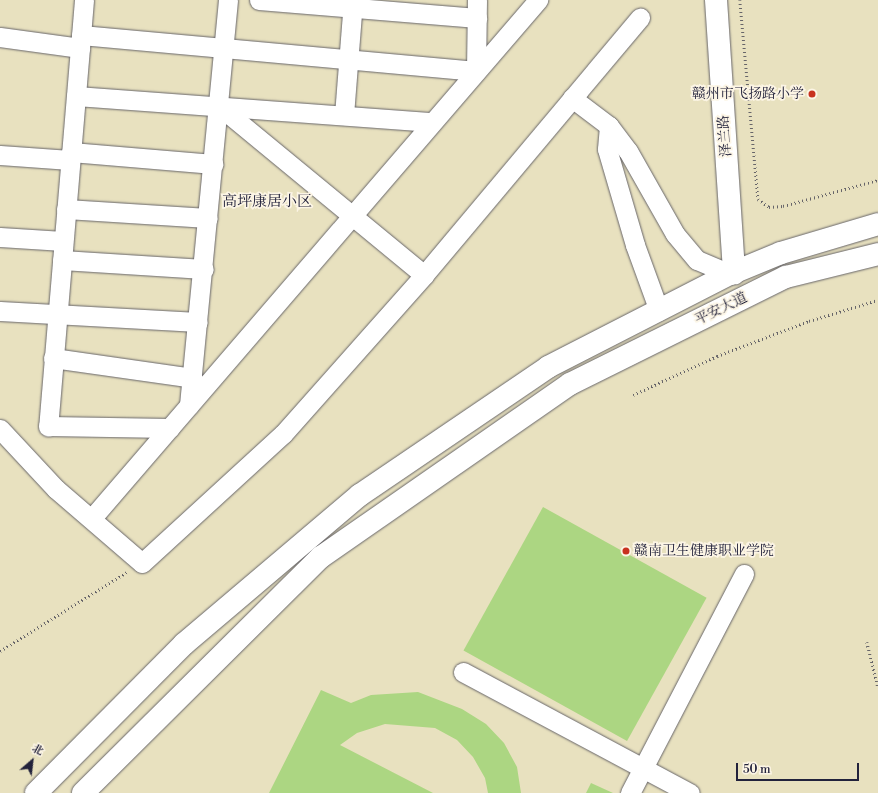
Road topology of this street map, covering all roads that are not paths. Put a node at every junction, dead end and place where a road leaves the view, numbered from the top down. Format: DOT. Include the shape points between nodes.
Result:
graph roads {
  1 [pos="84,0"];
  2 [pos="228,0"];
  3 [pos="259,0"];
  4 [pos="538,0"];
  5 [pos="716,0"];
  6 [pos="353,4"];
  7 [pos="477,9"];
  8 [pos="640,18"];
  9 [pos="0,37"];
  10 [pos="80,41"];
  11 [pos="224,48"];
  12 [pos="348,59"];
  13 [pos="476,71"];
  14 [pos="76,96"];
  15 [pos="572,98"];
  16 [pos="219,106"];
  17 [pos="344,115"];
  18 [pos="432,122"];
  19 [pos="609,126"];
  20 [pos="0,155"];
  21 [pos="71,156"];
  22 [pos="213,164"];
  23 [pos="66,209"];
  24 [pos="352,214"];
  25 [pos="208,218"];
  26 [pos="878,224"];
  27 [pos="0,237"];
  28 [pos="63,241"];
  29 [pos="878,254"];
  30 [pos="62,260"];
  31 [pos="204,269"];
  32 [pos="732,274"];
  33 [pos="424,275"];
  34 [pos="0,311"];
  35 [pos="659,311"];
  36 [pos="57,312"];
  37 [pos="198,322"];
  38 [pos="53,358"];
  39 [pos="193,378"];
  40 [pos="189,405"];
  41 [pos="170,428"];
  42 [pos="0,429"];
  43 [pos="92,518"];
  44 [pos="744,574"];
  45 [pos="463,672"];
  46 [pos="643,768"];
  47 [pos="36,793"];
  48 [pos="83,793"];
  49 [pos="630,793"];
  50 [pos="690,793"];
  1 -- 10 [label="street"];
  2 -- 11 [label="street"];
  3 -- 6 [label="street"];
  4 -- 13 [label="street"];
  5 -- 32 [label="main road, 泽兰路"];
  6 -- 7 [label="street"];
  6 -- 12 [label="street"];
  7 -- 13 [label="street"];
  8 -- 15 [label="street"];
  9 -- 10 [label="street"];
  10 -- 11 [label="street"];
  10 -- 14 [label="street"];
  11 -- 12 [label="street"];
  11 -- 16 [label="street"];
  12 -- 13 [label="street"];
  12 -- 17 [label="street"];
  13 -- 18 [label="street"];
  14 -- 16 [label="street"];
  14 -- 21 [label="street"];
  15 -- 19 [label="street"];
  15 -- 33 [label="street"];
  16 -- 17 [label="street"];
  16 -- 22 [label="street"];
  16 -- 24 [label="street"];
  17 -- 18 [label="street"];
  18 -- 24 [label="street"];
  19 -- 32 [label="street" via="644,176 675,234 697,260"];
  19 -- 35 [label="street" via="607,148 635,245"];
  20 -- 21 [label="street"];
  21 -- 22 [label="street"];
  21 -- 23 [label="street"];
  22 -- 25 [label="street"];
  23 -- 25 [label="street"];
  23 -- 28 [label="street"];
  24 -- 33 [label="street"];
  24 -- 40 [label="street"];
  25 -- 31 [label="street"];
  26 -- 32 [label="main road" via="781,253"];
  27 -- 28 [label="street"];
  28 -- 30 [label="street"];
  29 -- 48 [label="main road, 平安大道" via="786,277 570,384 321,557"];
  30 -- 31 [label="street"];
  30 -- 36 [label="street"];
  31 -- 37 [label="street"];
  32 -- 35 [label="main road"];
  33 -- 43 [label="street" via="283,434 142,563"];
  34 -- 36 [label="street"];
  35 -- 47 [label="main road" via="548,367 360,495 184,644"];
  36 -- 37 [label="street"];
  36 -- 38 [label="street"];
  37 -- 39 [label="street"];
  38 -- 39 [label="street"];
  38 -- 41 [label="street" via="48,426"];
  39 -- 40 [label="street"];
  40 -- 41 [label="street"];
  41 -- 43 [label="street"];
  42 -- 43 [label="street" via="56,489"];
  44 -- 46 [label="street"];
  45 -- 46 [label="street"];
  46 -- 49 [label="street"];
  46 -- 50 [label="street"];
}
